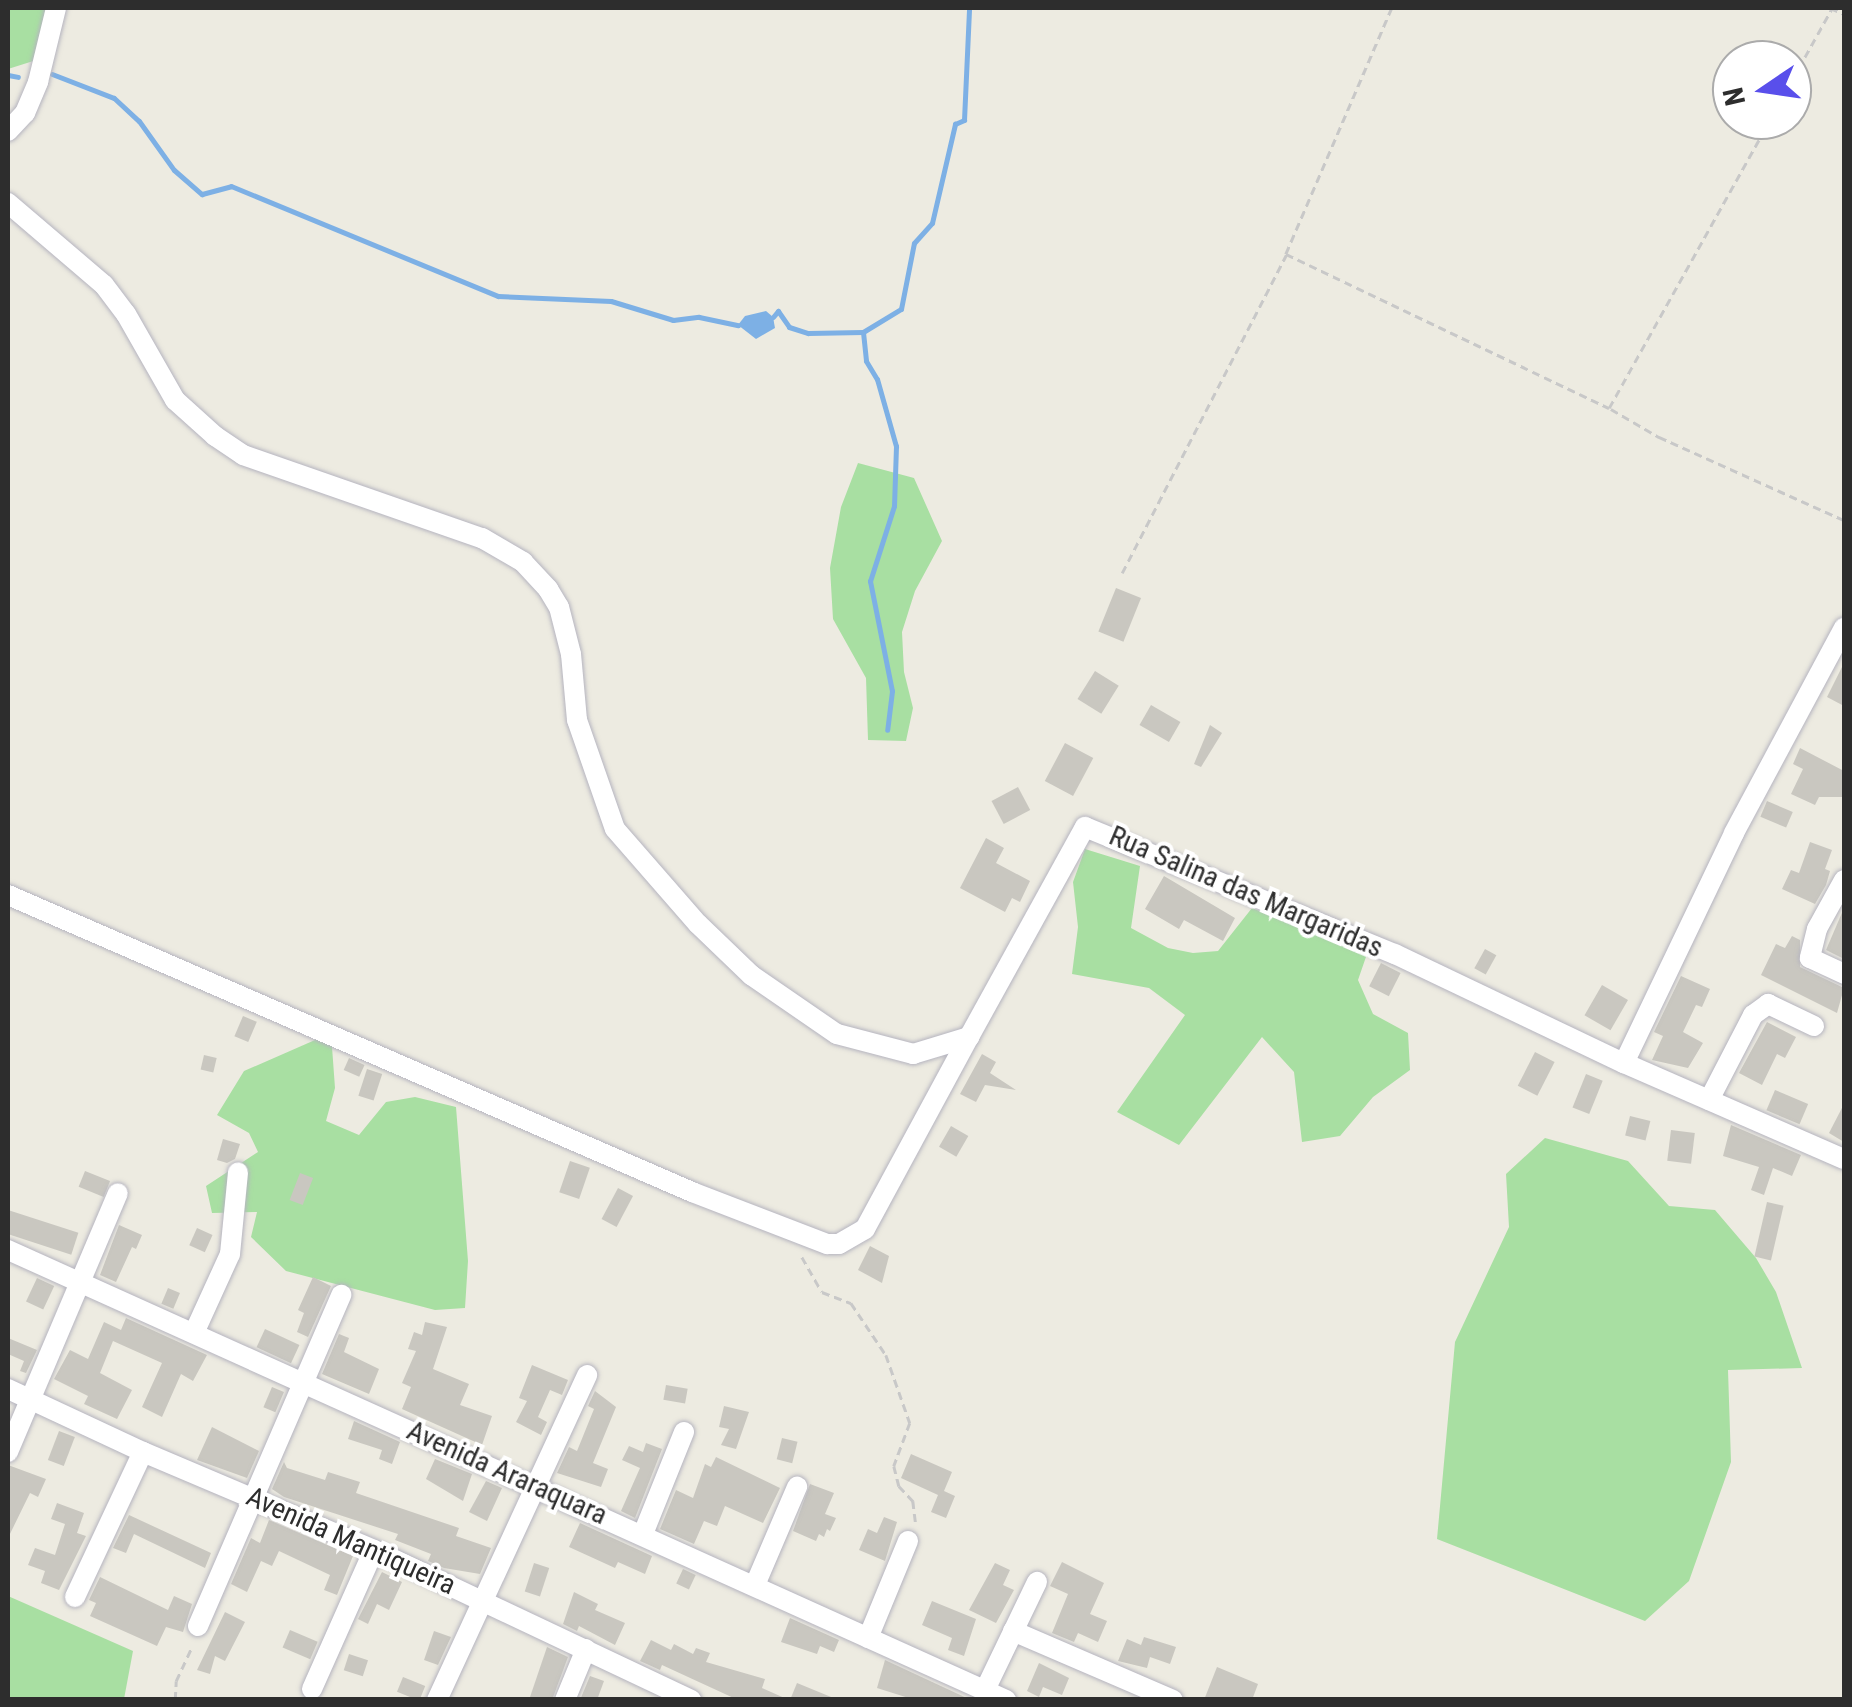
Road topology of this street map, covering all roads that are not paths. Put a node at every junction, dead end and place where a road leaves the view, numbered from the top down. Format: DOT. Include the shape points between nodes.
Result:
graph roads {
  1 [pos="56,8"];
  2 [pos="8,131"];
  3 [pos="8,203"];
  4 [pos="1844,628"];
  5 [pos="1844,880"];
  6 [pos="8,895"];
  7 [pos="1844,974"];
  8 [pos="1814,1026"];
  9 [pos="970,1038"];
  10 [pos="1624,1063"];
  11 [pos="1709,1100"];
  12 [pos="1844,1159"];
  13 [pos="238,1172"];
  14 [pos="118,1194"];
  15 [pos="8,1250"];
  16 [pos="82,1283"];
  17 [pos="340,1295"];
  18 [pos="194,1334"];
  19 [pos="587,1375"];
  20 [pos="301,1382"];
  21 [pos="8,1389"];
  22 [pos="30,1399"];
  23 [pos="684,1432"];
  24 [pos="8,1452"];
  25 [pos="142,1452"];
  26 [pos="534,1484"];
  27 [pos="796,1487"];
  28 [pos="256,1497"];
  29 [pos="643,1534"];
  30 [pos="908,1541"];
  31 [pos="374,1550"];
  32 [pos="1037,1582"];
  33 [pos="756,1585"];
  34 [pos="75,1597"];
  35 [pos="483,1600"];
  36 [pos="198,1626"];
  37 [pos="1012,1632"];
  38 [pos="868,1638"];
  39 [pos="586,1650"];
  40 [pos="312,1690"];
  41 [pos="985,1690"];
  42 [pos="437,1700"];
  43 [pos="566,1700"];
  44 [pos="691,1700"];
  45 [pos="1006,1700"];
  46 [pos="1172,1700"];
  1 -- 2 [label="street" via="38,82 25,113"];
  3 -- 9 [label="street" via="104,284 175,400 216,436 244,454 482,538 523,562 559,607 577,720 615,829 751,975 837,1034 882,1049 912,1054"];
  4 -- 10 [label="street" via="1734,833"];
  5 -- 7 [label="street" via="1817,929 1810,958"];
  6 -- 9 [label="street" via="814,1242 839,1244 864,1229"];
  8 -- 11 [label="street" via="1768,1004 1753,1015"];
  9 -- 10 [label="street, Rua Salina das Margaridas" via="1085,827 1395,954"];
  10 -- 11 [label="street, Rua Salina das Margaridas"];
  11 -- 12 [label="street, Rua Salina das Margaridas"];
  13 -- 18 [label="street" via="230,1254"];
  14 -- 16 [label="street"];
  15 -- 16 [label="street, Avenida Araraquara"];
  16 -- 18 [label="street, Avenida Araraquara"];
  16 -- 22 [label="street"];
  17 -- 20 [label="street"];
  18 -- 20 [label="street, Avenida Araraquara"];
  19 -- 26 [label="street"];
  20 -- 26 [label="street, Avenida Araraquara"];
  20 -- 28 [label="street"];
  21 -- 22 [label="street, Avenida Mantiqueira"];
  22 -- 24 [label="street"];
  22 -- 25 [label="street, Avenida Mantiqueira"];
  23 -- 29 [label="street"];
  25 -- 28 [label="street, Avenida Mantiqueira"];
  25 -- 34 [label="street"];
  26 -- 29 [label="street, Avenida Araraquara"];
  26 -- 35 [label="street"];
  27 -- 33 [label="street"];
  28 -- 31 [label="street, Avenida Mantiqueira"];
  28 -- 36 [label="street"];
  29 -- 33 [label="street, Avenida Araraquara"];
  30 -- 38 [label="street"];
  31 -- 35 [label="street, Avenida Mantiqueira"];
  31 -- 40 [label="street"];
  32 -- 37 [label="street"];
  33 -- 38 [label="street, Avenida Araraquara"];
  35 -- 39 [label="street, Avenida Mantiqueira"];
  35 -- 42 [label="street"];
  37 -- 41 [label="street"];
  37 -- 46 [label="street"];
  38 -- 41 [label="street, Avenida Araraquara"];
  39 -- 43 [label="street"];
  39 -- 44 [label="street, Avenida Mantiqueira"];
  41 -- 45 [label="street, Avenida Araraquara"];
}
